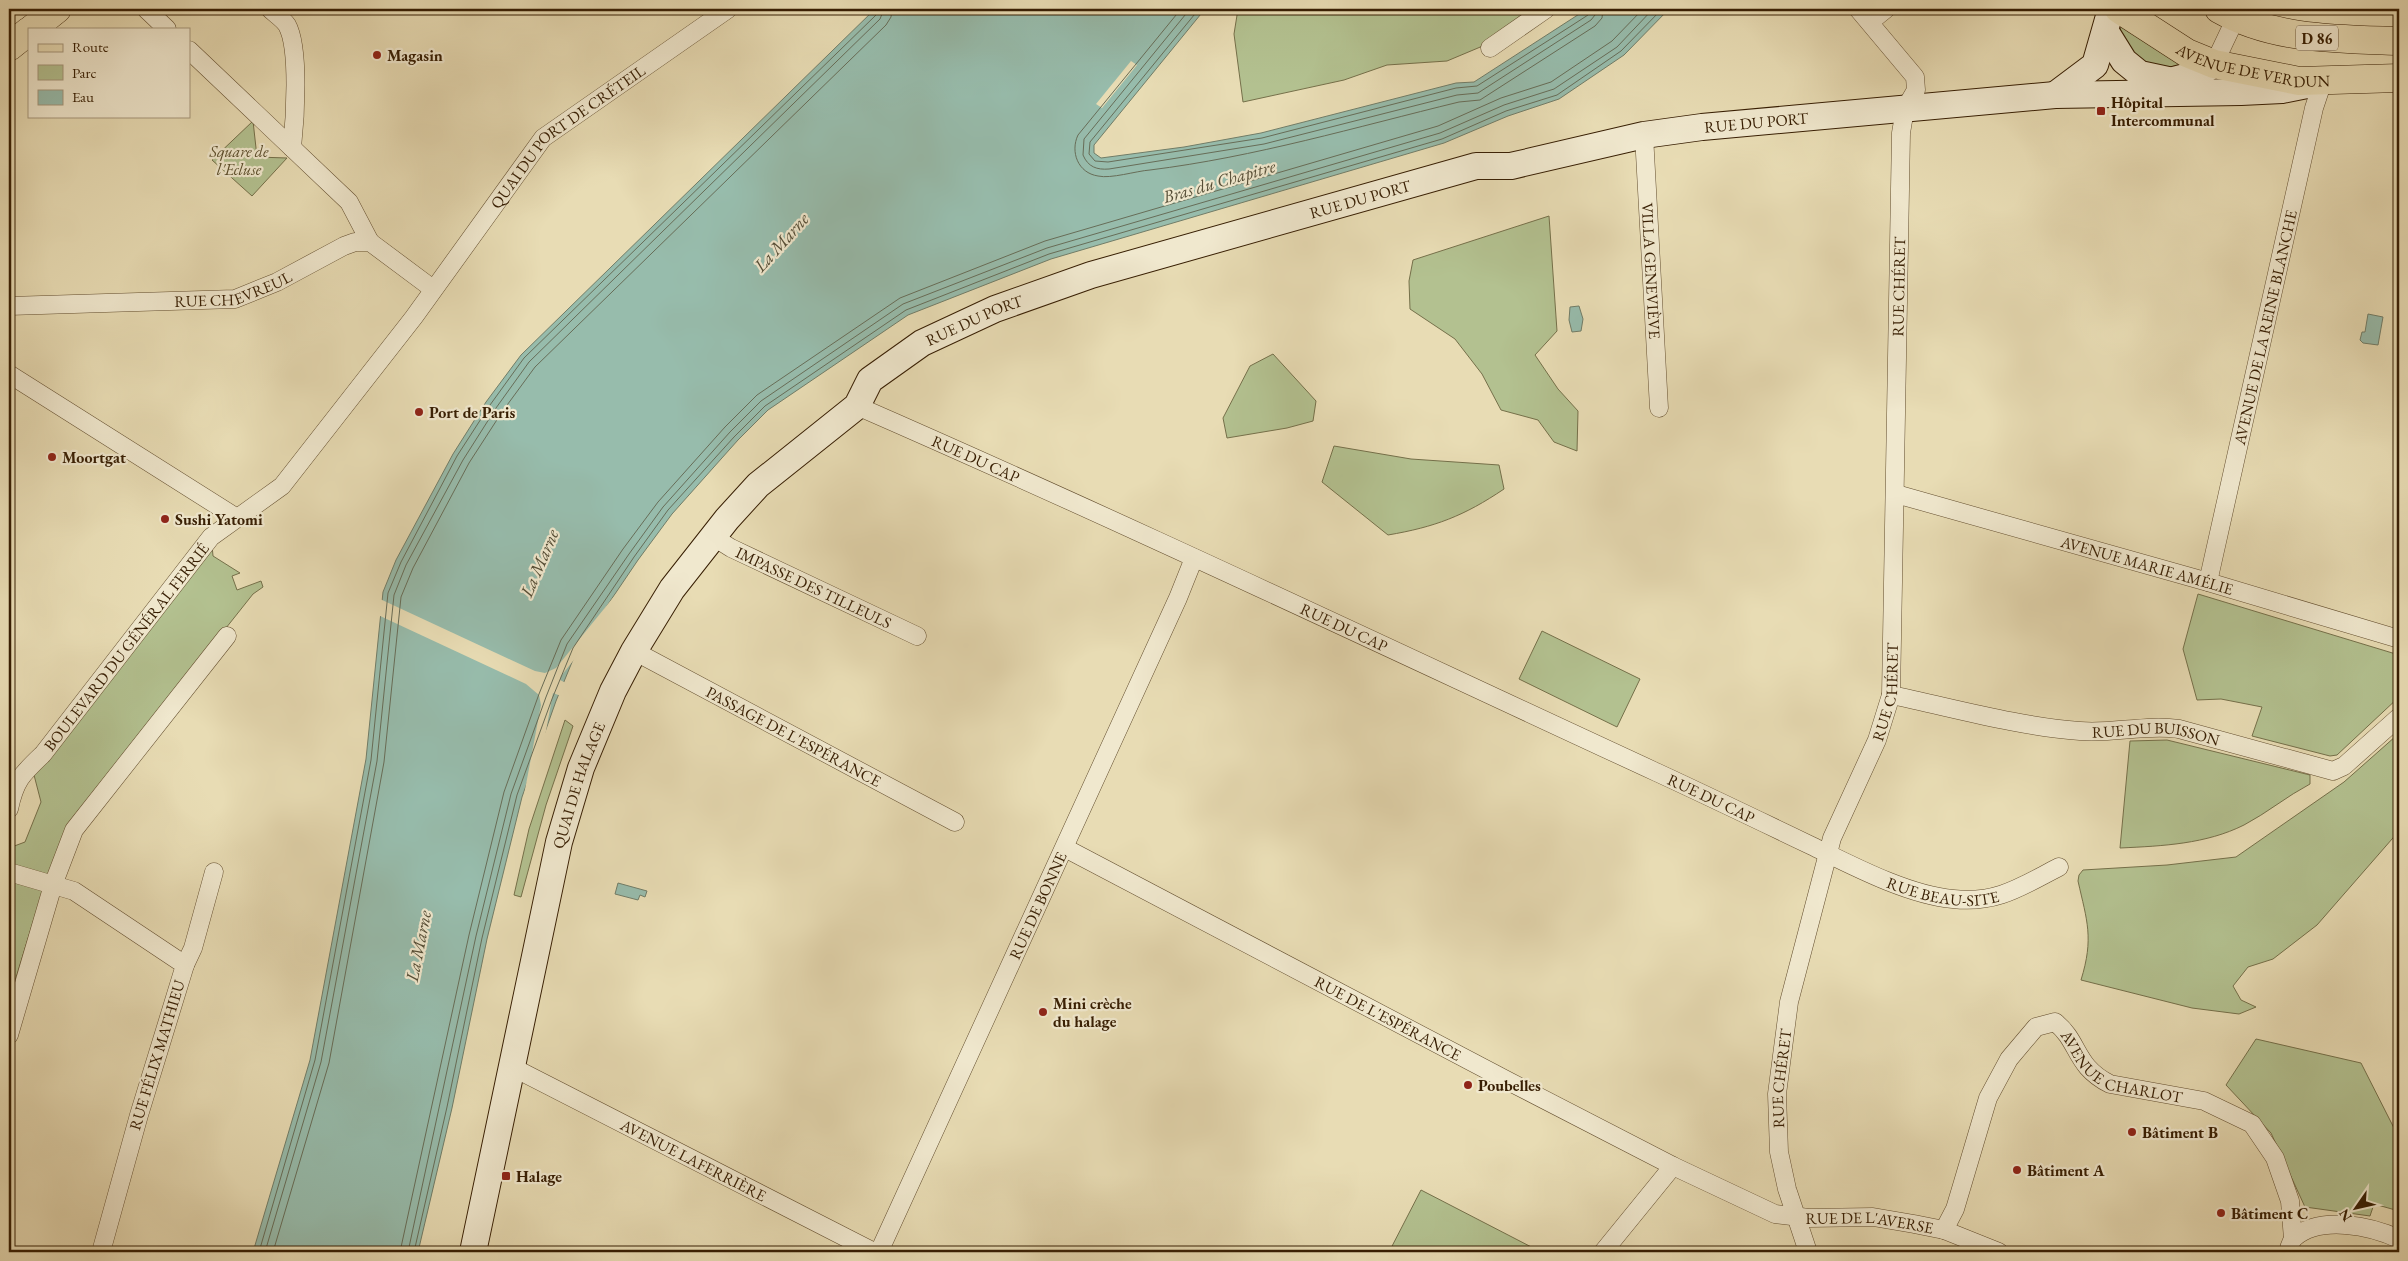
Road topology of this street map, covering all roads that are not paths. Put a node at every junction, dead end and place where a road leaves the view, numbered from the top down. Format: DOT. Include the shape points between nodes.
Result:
graph roads {
  1 [pos="57,9"];
  2 [pos="146,9"];
  3 [pos="270,9"];
  4 [pos="728,9"];
  5 [pos="1546,9"];
  6 [pos="1886,9"];
  7 [pos="2119,9"];
  8 [pos="2232,12"];
  9 [pos="1864,15"];
  10 [pos="2108,20"];
  11 [pos="33,28"];
  12 [pos="166,28"];
  13 [pos="28,32"];
  14 [pos="2399,41"];
  15 [pos="9,48"];
  16 [pos="1490,48"];
  17 [pos="190,51"];
  18 [pos="2214,64"];
  19 [pos="2399,78"];
  20 [pos="2332,79"];
  21 [pos="2168,80"];
  22 [pos="2055,95"];
  23 [pos="2130,95"];
  24 [pos="1905,109"];
  25 [pos="1644,135"];
  26 [pos="292,148"];
  27 [pos="370,242"];
  28 [pos="433,289"];
  29 [pos="9,306"];
  30 [pos="9,374"];
  31 [pos="856,406"];
  32 [pos="1659,408"];
  33 [pos="1896,494"];
  34 [pos="237,518"];
  35 [pos="712,536"];
  36 [pos="1194,558"];
  37 [pos="2208,582"];
  38 [pos="227,636"];
  39 [pos="917,636"];
  40 [pos="2399,639"];
  41 [pos="634,651"];
  42 [pos="1891,695"];
  43 [pos="2399,716"];
  44 [pos="15,772"];
  45 [pos="9,809"];
  46 [pos="954,822"];
  47 [pos="1065,848"];
  48 [pos="1828,854"];
  49 [pos="2058,867"];
  50 [pos="9,872"];
  51 [pos="214,872"];
  52 [pos="54,885"];
  53 [pos="185,965"];
  54 [pos="9,1035"];
  55 [pos="512,1067"];
  56 [pos="1673,1166"];
  57 [pos="1795,1216"];
  58 [pos="1944,1230"];
  59 [pos="2399,1239"];
  60 [pos="2290,1246"];
  61 [pos="101,1252"];
  62 [pos="473,1252"];
  63 [pos="874,1252"];
  64 [pos="878,1252"];
  65 [pos="1603,1252"];
  66 [pos="1808,1252"];
  67 [pos="1999,1252"];
  1 -- 11 [label="main road"];
  2 -- 12 [label="street"];
  3 -- 26 [label="street" via="286,23 293,40 295,120"];
  4 -- 28 [label="street, QUAI DU PORT DE CRÉTEIL" via="543,138"];
  5 -- 16 [label="street"];
  6 -- 9 [label="street"];
  7 -- 18 [label="main road, AVENUE DE VERDUN" via="2187,53"];
  8 -- 14 [label="main road, D 86" via="2276,31 2320,39"];
  8 -- 18 [label="street"];
  9 -- 24 [label="street, RUE CHÉRET" via="1914,77 1916,90"];
  10 -- 21 [label="street" via="2124,61 2140,74"];
  10 -- 22 [label="street" via="2095,64"];
  13 -- 15 [label="main road"];
  17 -- 26 [label="street"];
  18 -- 20 [label="main road, AVENUE DE VERDUN" via="2299,81"];
  18 -- 21 [label="street" via="2200,74"];
  19 -- 20 [label="main road, AVENUE DE VERDUN"];
  20 -- 23 [label="street" via="2282,90"];
  20 -- 37 [label="street, AVENUE DE LA REINE BLANCHE" via="2321,87 2314,108"];
  21 -- 23 [label="street"];
  22 -- 23 [label="street"];
  22 -- 24 [label="street, RUE DU PORT"];
  24 -- 25 [label="street, RUE DU PORT"];
  24 -- 33 [label="street, RUE CHÉRET" via="1900,133"];
  25 -- 31 [label="street, RUE DU PORT" via="1511,166 1476,166 1091,275 995,309 922,343 870,380"];
  25 -- 32 [label="street, VILLA GENEVIÈVE"];
  26 -- 27 [label="street" via="349,202"];
  27 -- 28 [label="street"];
  27 -- 29 [label="street, RUE CHEVREUL" via="344,246 277,282 235,299"];
  28 -- 34 [label="street, BOULEVARD DU GÉNÉRAL FERRIÉ" via="282,486"];
  30 -- 34 [label="street"];
  31 -- 35 [label="street, QUAI DE HALAGE" via="758,485"];
  31 -- 36 [label="street, RUE DU CAP" via="1020,477"];
  33 -- 37 [label="street, AVENUE MARIE AMÉLIE"];
  33 -- 42 [label="street, RUE CHÉRET"];
  34 -- 44 [label="street, BOULEVARD DU GÉNÉRAL FERRIÉ" via="211,536 44,754"];
  35 -- 39 [label="street, IMPASSE DES TILLEULS"];
  35 -- 41 [label="street, QUAI DE HALAGE" via="672,589"];
  36 -- 47 [label="street, RUE DE BONNE"];
  36 -- 48 [label="street, RUE DU CAP"];
  37 -- 40 [label="street, AVENUE MARIE AMÉLIE"];
  38 -- 52 [label="street" via="74,830"];
  41 -- 46 [label="street, PASSAGE DE L'ESPÉRANCE"];
  41 -- 55 [label="street, QUAI DE HALAGE" via="613,691 581,768 559,842"];
  42 -- 43 [label="street, RUE DU BUISSON" via="2033,727 2083,731 2179,729 2333,771 2344,766"];
  42 -- 48 [label="street, RUE CHÉRET" via="1877,740 1832,838"];
  44 -- 45 [label="street, BOULEVARD DU GÉNÉRAL FERRIÉ"];
  47 -- 56 [label="street, RUE DE L'ESPÉRANCE"];
  47 -- 64 [label="street, RUE DE BONNE"];
  48 -- 49 [label="street, RUE BEAU-SITE" via="1901,886 1951,900 1999,897"];
  48 -- 57 [label="street, RUE CHÉRET" via="1789,1002 1777,1094 1779,1152"];
  50 -- 52 [label="street, RUE FÉLIX MATHIEU"];
  51 -- 53 [label="street" via="193,948"];
  52 -- 53 [label="street, RUE FÉLIX MATHIEU" via="74,891"];
  52 -- 54 [label="street"];
  53 -- 61 [label="street, RUE FÉLIX MATHIEU"];
  55 -- 62 [label="street, QUAI DE HALAGE"];
  55 -- 63 [label="street, AVENUE LAFERRIÈRE"];
  56 -- 57 [label="street, RUE DE L'ESPÉRANCE" via="1775,1214"];
  56 -- 65 [label="street"];
  57 -- 58 [label="street, RUE DE L'AVERSE" via="1872,1217"];
  57 -- 66 [label="street, RUE CHÉRET"];
  58 -- 60 [label="street, AVENUE CHARLOT" via="1955,1209 1988,1098 2009,1058 2036,1027 2055,1022 2096,1077 2110,1084 2204,1101 2252,1124 2275,1158 2290,1201"];
  58 -- 67 [label="street, RUE DE L'AVERSE"];
  59 -- 60 [label="street" via="2384,1232 2336,1223 2308,1230"];
}
